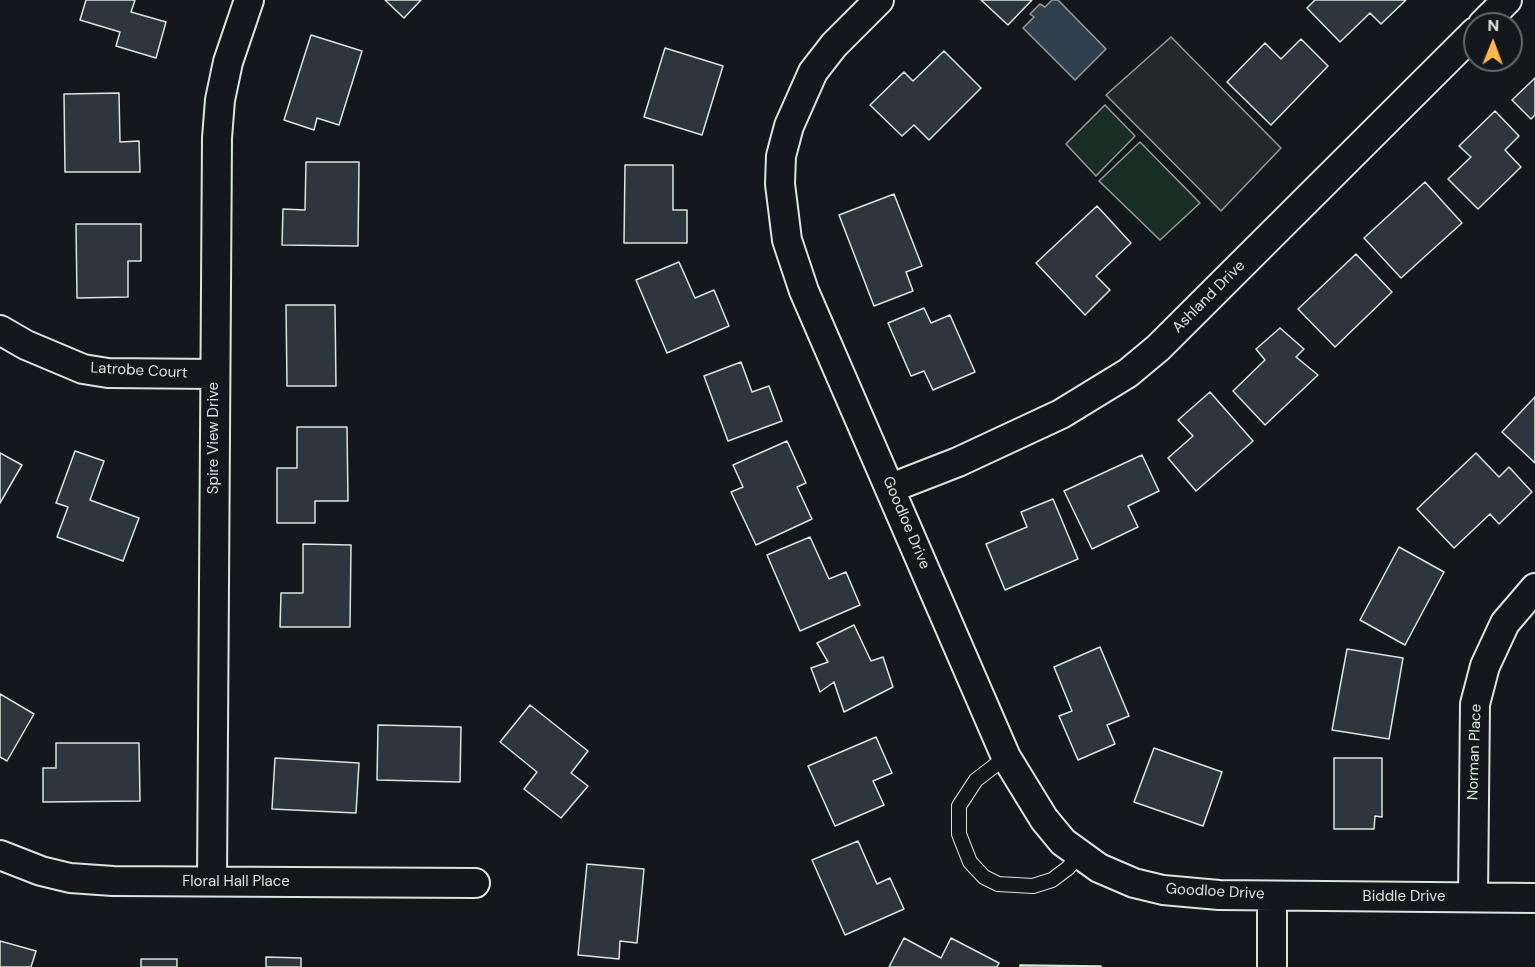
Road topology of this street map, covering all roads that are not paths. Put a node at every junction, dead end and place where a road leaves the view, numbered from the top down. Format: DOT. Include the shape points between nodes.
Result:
graph roads {
  1 [pos="249,0"];
  2 [pos="879,0"];
  3 [pos="1507,0"];
  4 [pos="1495,12"];
  5 [pos="1463,44"];
  6 [pos="0,330"];
  7 [pos="214,374"];
  8 [pos="891,488"];
  9 [pos="1535,588"];
  10 [pos="1006,757"];
  11 [pos="0,855"];
  12 [pos="1079,855"];
  13 [pos="212,881"];
  14 [pos="475,883"];
  15 [pos="1272,896"];
  16 [pos="1473,897"];
  17 [pos="1535,898"];
  18 [pos="1272,967"];
  1 -- 7 [label="street, Spire View Drive" via="220,100"];
  2 -- 8 [label="street, Goodloe Drive" via="813,72 789,126 781,156 780,184 787,240 804,291"];
  3 -- 4 [label="street"];
  5 -- 8 [label="street, Ashland Drive" via="1158,348 1128,373 1061,414"];
  6 -- 7 [label="street, Latrobe Court" via="82,369 108,373"];
  7 -- 13 [label="street, Spire View Drive"];
  8 -- 10 [label="street, Goodloe Drive"];
  9 -- 16 [label="street, Norman Place" via="1505,623 1485,666 1475,704"];
  10 -- 12 [label="street, Goodloe Drive" via="1044,819"];
  10 -- 12 [label="lane" via="976,780 959,806 959,834 970,862 984,877 998,884 1033,886 1052,880"];
  11 -- 13 [label="street, Floral Hall Place" via="70,878"];
  12 -- 15 [label="street, Goodloe Drive" via="1117,877 1163,890"];
  13 -- 14 [label="street, Floral Hall Place"];
  15 -- 16 [label="street, Biddle Drive"];
  15 -- 18 [label="street"];
  16 -- 17 [label="street, Biddle Drive"];
}
